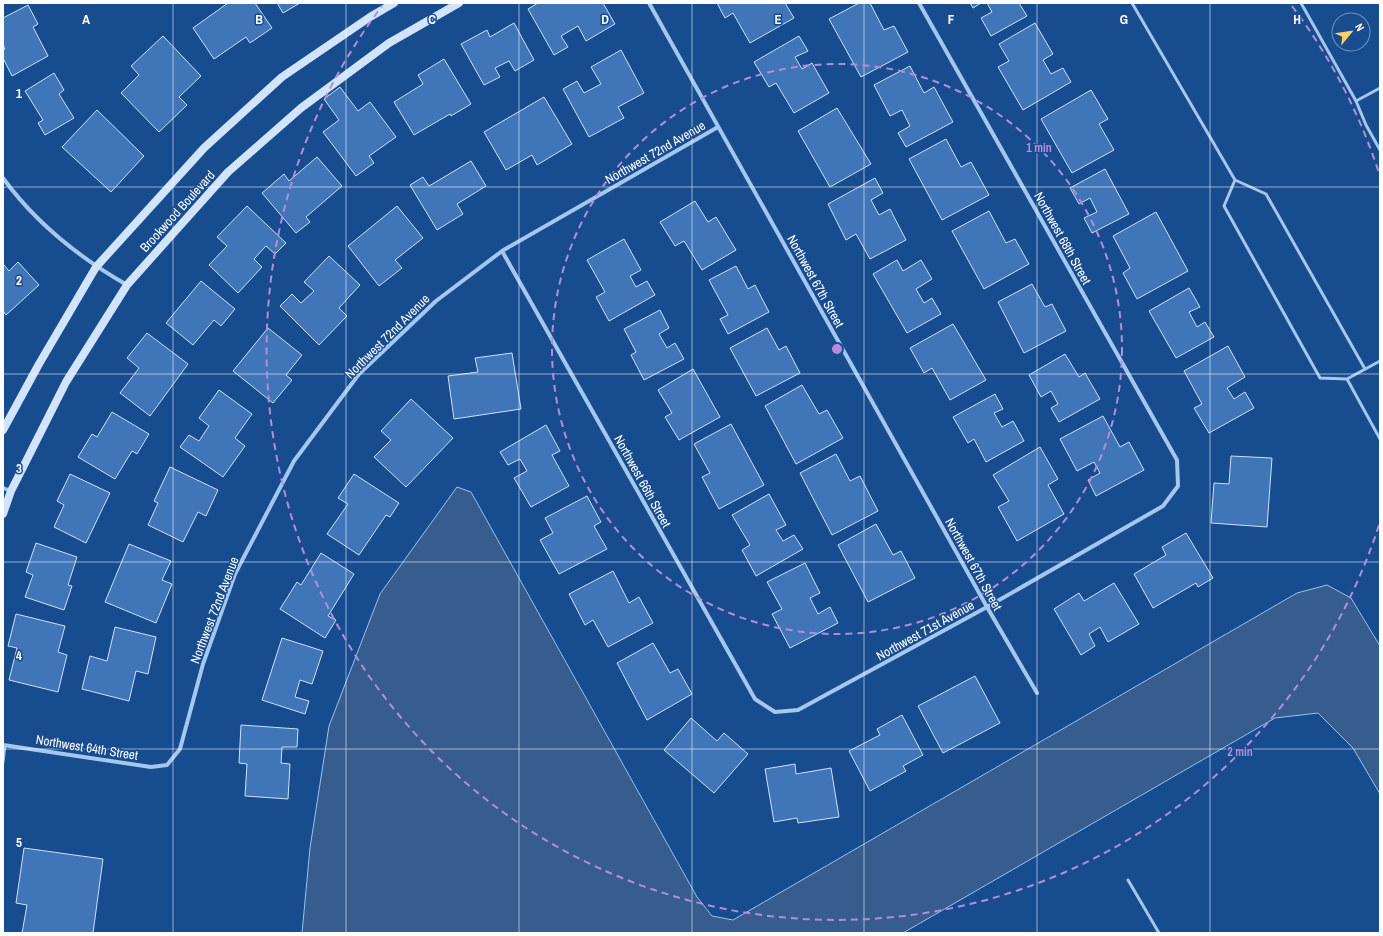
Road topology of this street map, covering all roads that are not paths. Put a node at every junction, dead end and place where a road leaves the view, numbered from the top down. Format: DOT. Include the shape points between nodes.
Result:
graph roads {
  1 [pos="394,3"];
  2 [pos="459,3"];
  3 [pos="649,3"];
  4 [pos="919,3"];
  5 [pos="1132,3"];
  6 [pos="1301,3"];
  7 [pos="1380,88"];
  8 [pos="1356,101"];
  9 [pos="718,127"];
  10 [pos="1380,150"];
  11 [pos="3,178"];
  12 [pos="1235,180"];
  13 [pos="502,251"];
  14 [pos="96,267"];
  15 [pos="127,285"];
  16 [pos="1380,360"];
  17 [pos="1365,369"];
  18 [pos="1347,379"];
  19 [pos="3,430"];
  20 [pos="1380,439"];
  21 [pos="1178,486"];
  22 [pos="3,488"];
  23 [pos="11,491"];
  24 [pos="3,514"];
  25 [pos="987,608"];
  26 [pos="1036,694"];
  27 [pos="775,712"];
  28 [pos="4,745"];
  29 [pos="3,762"];
  30 [pos="167,765"];
  31 [pos="1128,880"];
  32 [pos="1158,933"];
  1 -- 14 [label="street, Brookwood Boulevard" via="282,77 204,148"];
  2 -- 15 [label="street, Brookwood Boulevard" via="389,43 301,108 228,172"];
  3 -- 9 [label="street, Northwest 67th Street"];
  4 -- 21 [label="street, Northwest 68th Street" via="1177,460"];
  5 -- 12 [label="lane"];
  6 -- 8 [label="lane"];
  7 -- 8 [label="lane"];
  8 -- 10 [label="lane"];
  9 -- 13 [label="street, Northwest 72nd Avenue"];
  9 -- 25 [label="street, Northwest 67th Street"];
  11 -- 14 [label="street" via="13,192 52,232"];
  12 -- 17 [label="lane" via="1266,194"];
  12 -- 18 [label="lane" via="1224,206 1320,378"];
  13 -- 27 [label="street, Northwest 66th Street" via="755,699"];
  13 -- 30 [label="street, Northwest 72nd Avenue" via="436,301 360,374 294,460 236,574 203,664 180,749"];
  14 -- 15 [label="street"];
  14 -- 19 [label="street, Brookwood Boulevard"];
  15 -- 23 [label="street, Brookwood Boulevard" via="66,382"];
  16 -- 17 [label="lane"];
  17 -- 18 [label="lane"];
  18 -- 20 [label="lane"];
  21 -- 25 [label="street, Northwest 71st Avenue" via="1163,506"];
  22 -- 23 [label="street"];
  23 -- 24 [label="street, Brookwood Boulevard"];
  25 -- 26 [label="street, Northwest 67th Street"];
  25 -- 27 [label="street, Northwest 71st Avenue" via="798,710"];
  28 -- 29 [label="lane"];
  28 -- 30 [label="street, Northwest 64th Street" via="151,767"];
  31 -- 32 [label="lane"];
}
